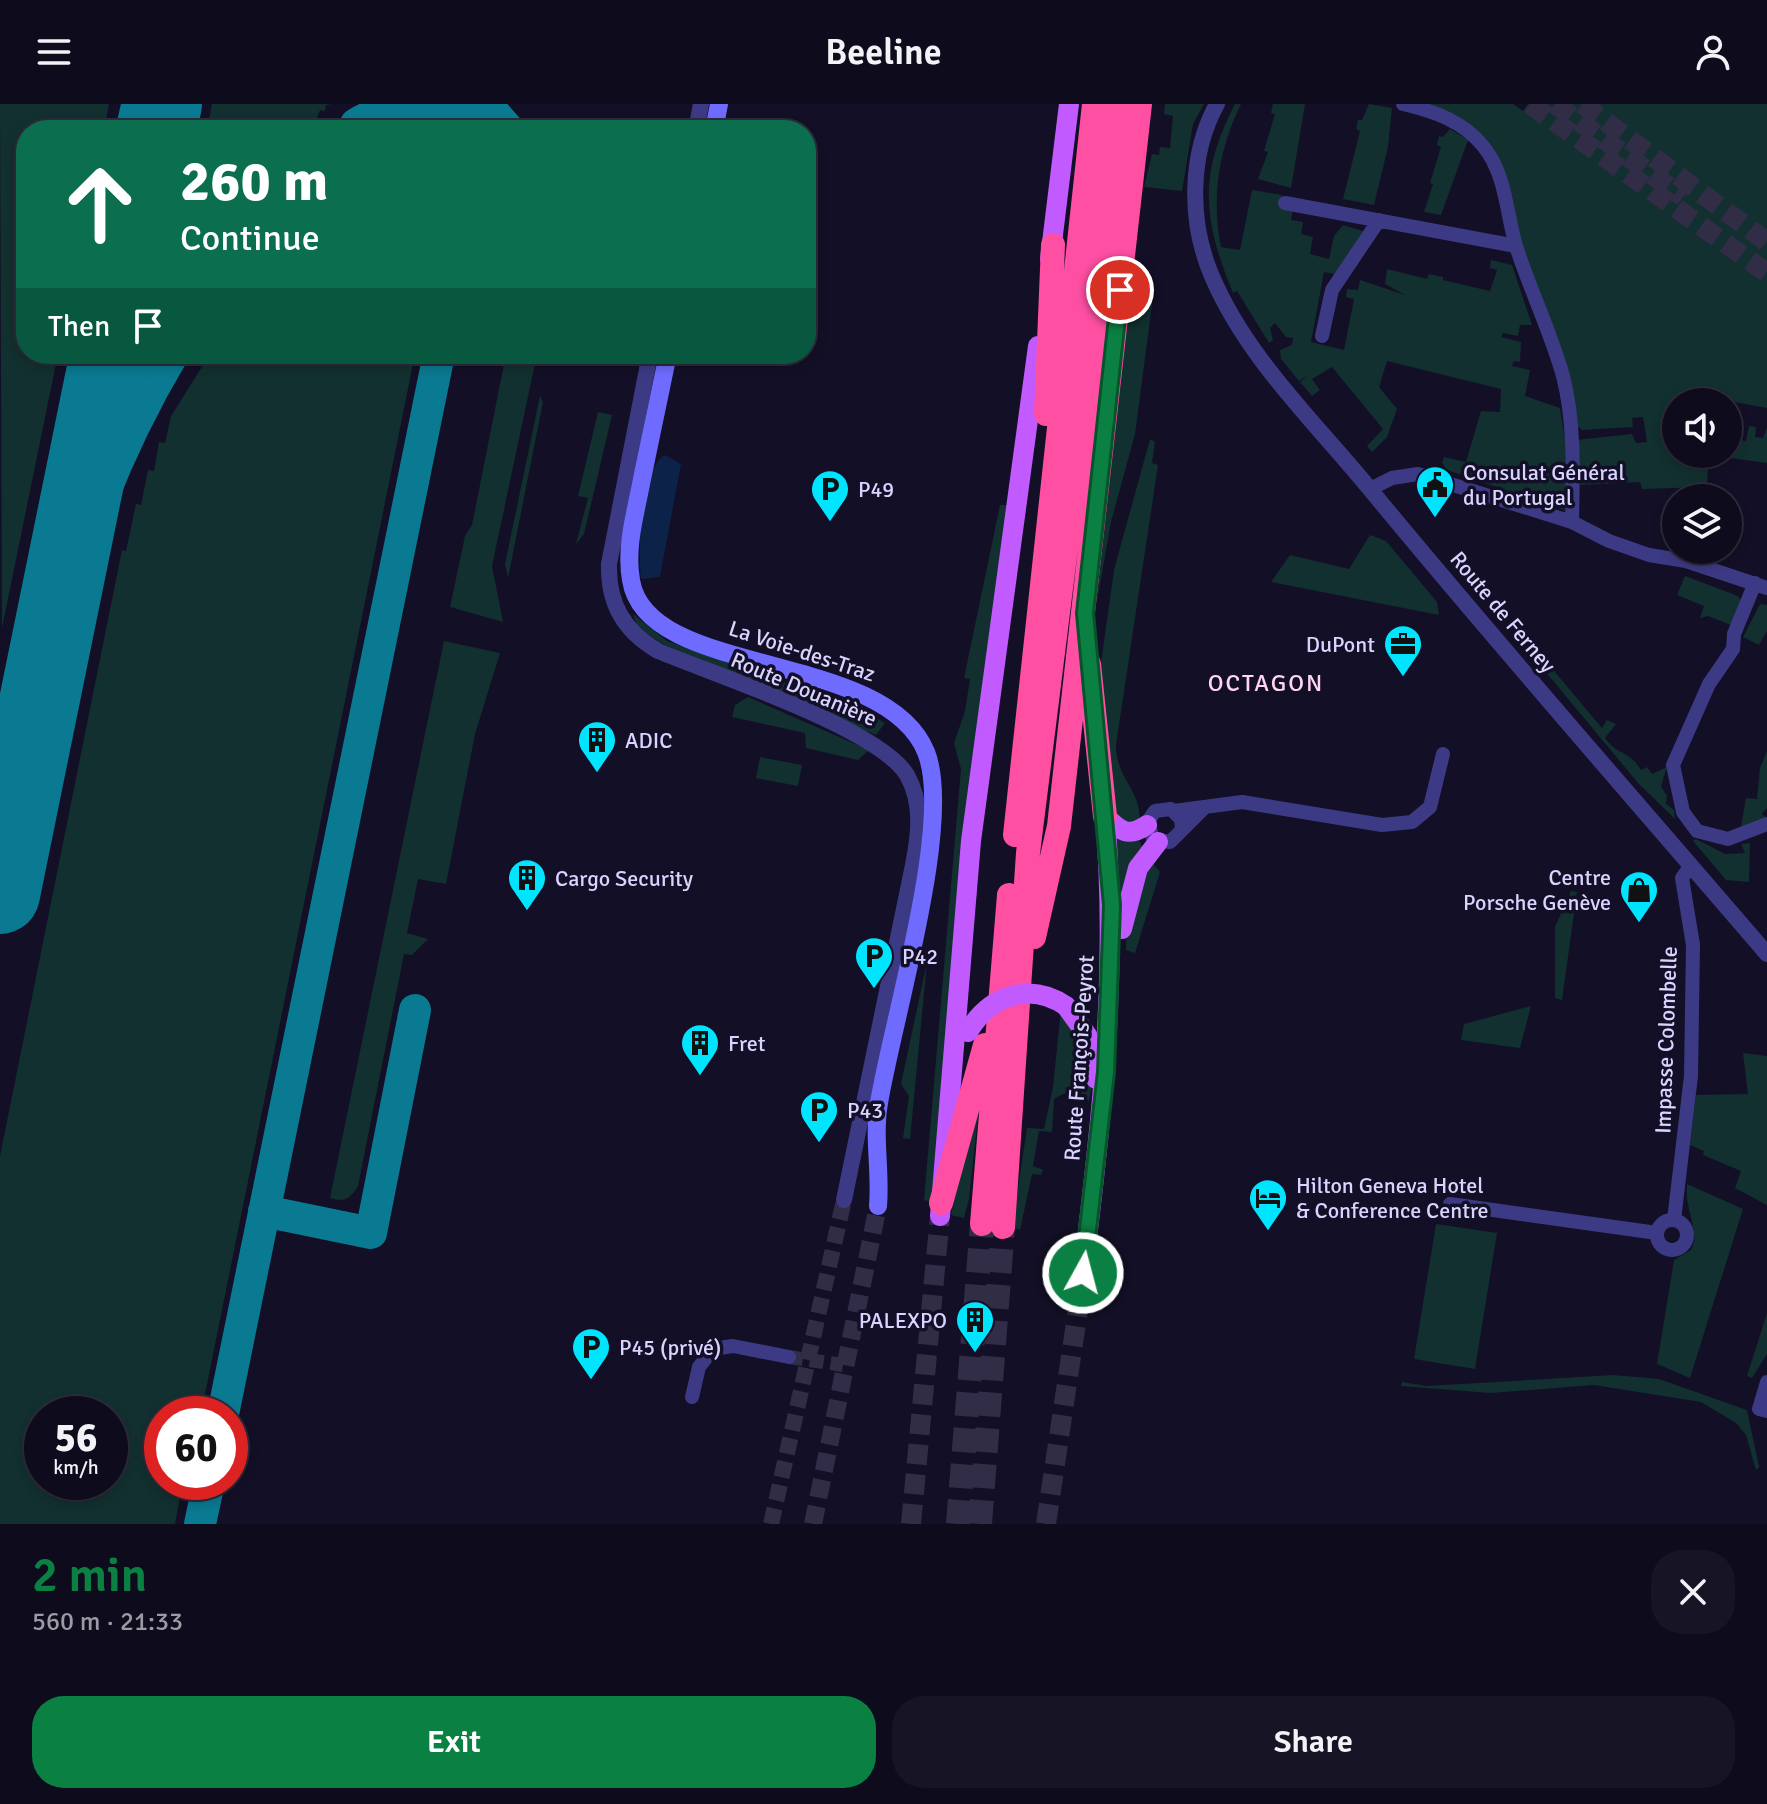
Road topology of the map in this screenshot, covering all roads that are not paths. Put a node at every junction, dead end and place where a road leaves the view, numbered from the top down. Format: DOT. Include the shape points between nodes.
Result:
graph roads {
  1 [pos="1094,104"];
  2 [pos="1116,104"];
  3 [pos="1140,104"];
  4 [pos="1217,104"];
  5 [pos="1403,104"];
  6 [pos="1067,109"];
  7 [pos="1285,203"];
  8 [pos="1379,220"];
  9 [pos="1053,245"];
  10 [pos="1516,246"];
  11 [pos="1322,336"];
  12 [pos="648,364"];
  13 [pos="666,364"];
  14 [pos="1370,489"];
  15 [pos="1572,522"];
  16 [pos="1046,537"];
  17 [pos="1761,585"];
  18 [pos="1085,613"];
  19 [pos="1443,754"];
  20 [pos="1205,807"];
  21 [pos="1174,811"];
  22 [pos="1105,816"];
  23 [pos="1767,824"];
  24 [pos="1182,829"];
  25 [pos="1153,833"];
  26 [pos="1691,865"];
  27 [pos="1767,954"];
  28 [pos="1003,956"];
  29 [pos="1021,990"];
  30 [pos="1110,1012"];
  31 [pos="952,1076"];
  32 [pos="1099,1115"];
  33 [pos="844,1200"];
  34 [pos="1450,1204"];
  35 [pos="878,1206"];
  36 [pos="940,1210"];
  37 [pos="1674,1220"];
  38 [pos="1657,1233"];
  39 [pos="1079,1303"];
  40 [pos="789,1357"];
  41 [pos="1767,1382"];
  42 [pos="692,1397"];
  43 [pos="1763,1410"];
  1 -- 16 [label="highway"];
  2 -- 29 [label="highway" via="1028,853"];
  3 -- 18 [label="highway"];
  4 -- 14 [label="street, Route de Ferney" via="1196,176 1199,230 1210,271 1261,358"];
  5 -- 10 [label="street" via="1445,117 1483,146 1503,187"];
  6 -- 9 [label="main road"];
  7 -- 8 [label="street"];
  8 -- 10 [label="street"];
  8 -- 11 [label="street" via="1332,290"];
  9 -- 16 [label="highway"];
  9 -- 31 [label="main road" via="971,841"];
  10 -- 15 [label="street" via="1563,376 1571,433"];
  12 -- 33 [label="street, Route Douanière" via="609,564 618,613 630,631 658,651 872,742 894,758 916,801 918,829"];
  13 -- 35 [label="main road, La Voie-des-Traz" via="630,541 631,580 642,606 657,622 687,638 878,702 907,723 928,758 931,837 879,1101"];
  14 -- 15 [label="street" via="1418,474"];
  14 -- 26 [label="street, Route de Ferney"];
  15 -- 17 [label="street" via="1635,550"];
  16 -- 28 [label="highway"];
  17 -- 23 [label="street" via="1673,765 1683,812 1697,831 1728,839"];
  18 -- 22 [label="highway"];
  18 -- 29 [label="highway" via="1059,826"];
  19 -- 20 [label="street" via="1430,807 1412,822 1382,825 1242,802"];
  20 -- 21 [label="street"];
  20 -- 24 [label="street"];
  21 -- 24 [label="street"];
  21 -- 25 [label="street" via="1155,811"];
  22 -- 25 [label="main road" via="1124,832"];
  22 -- 30 [label="main road, Route François-Peyrot" via="1112,905"];
  24 -- 25 [label="street" via="1174,840"];
  25 -- 30 [label="main road" via="1129,894"];
  26 -- 27 [label="street, Route de Ferney"];
  26 -- 37 [label="street, Impasse Colombelle" via="1684,871 1682,886 1693,945 1691,1076"];
  28 -- 29 [label="highway" via="992,1225"];
  28 -- 36 [label="highway"];
  30 -- 32 [label="main road, Route François-Peyrot"];
  31 -- 32 [label="main road, bridge" via="968,1032 986,1009 1013,995 1037,994 1066,1006 1080,1021 1092,1048"];
  31 -- 36 [label="main road"];
  32 -- 39 [label="main road, Route François-Peyrot"];
  34 -- 38 [label="street, Impasse Colombelle"];
  37 -- 38 [label="street" via="1664,1222"];
  37 -- 38 [label="street, Impasse Colombelle" via="1687,1232 1683,1245 1665,1249"];
  40 -- 42 [label="street" via="733,1346 713,1349 699,1367"];
  41 -- 43 [label="street"];
}
